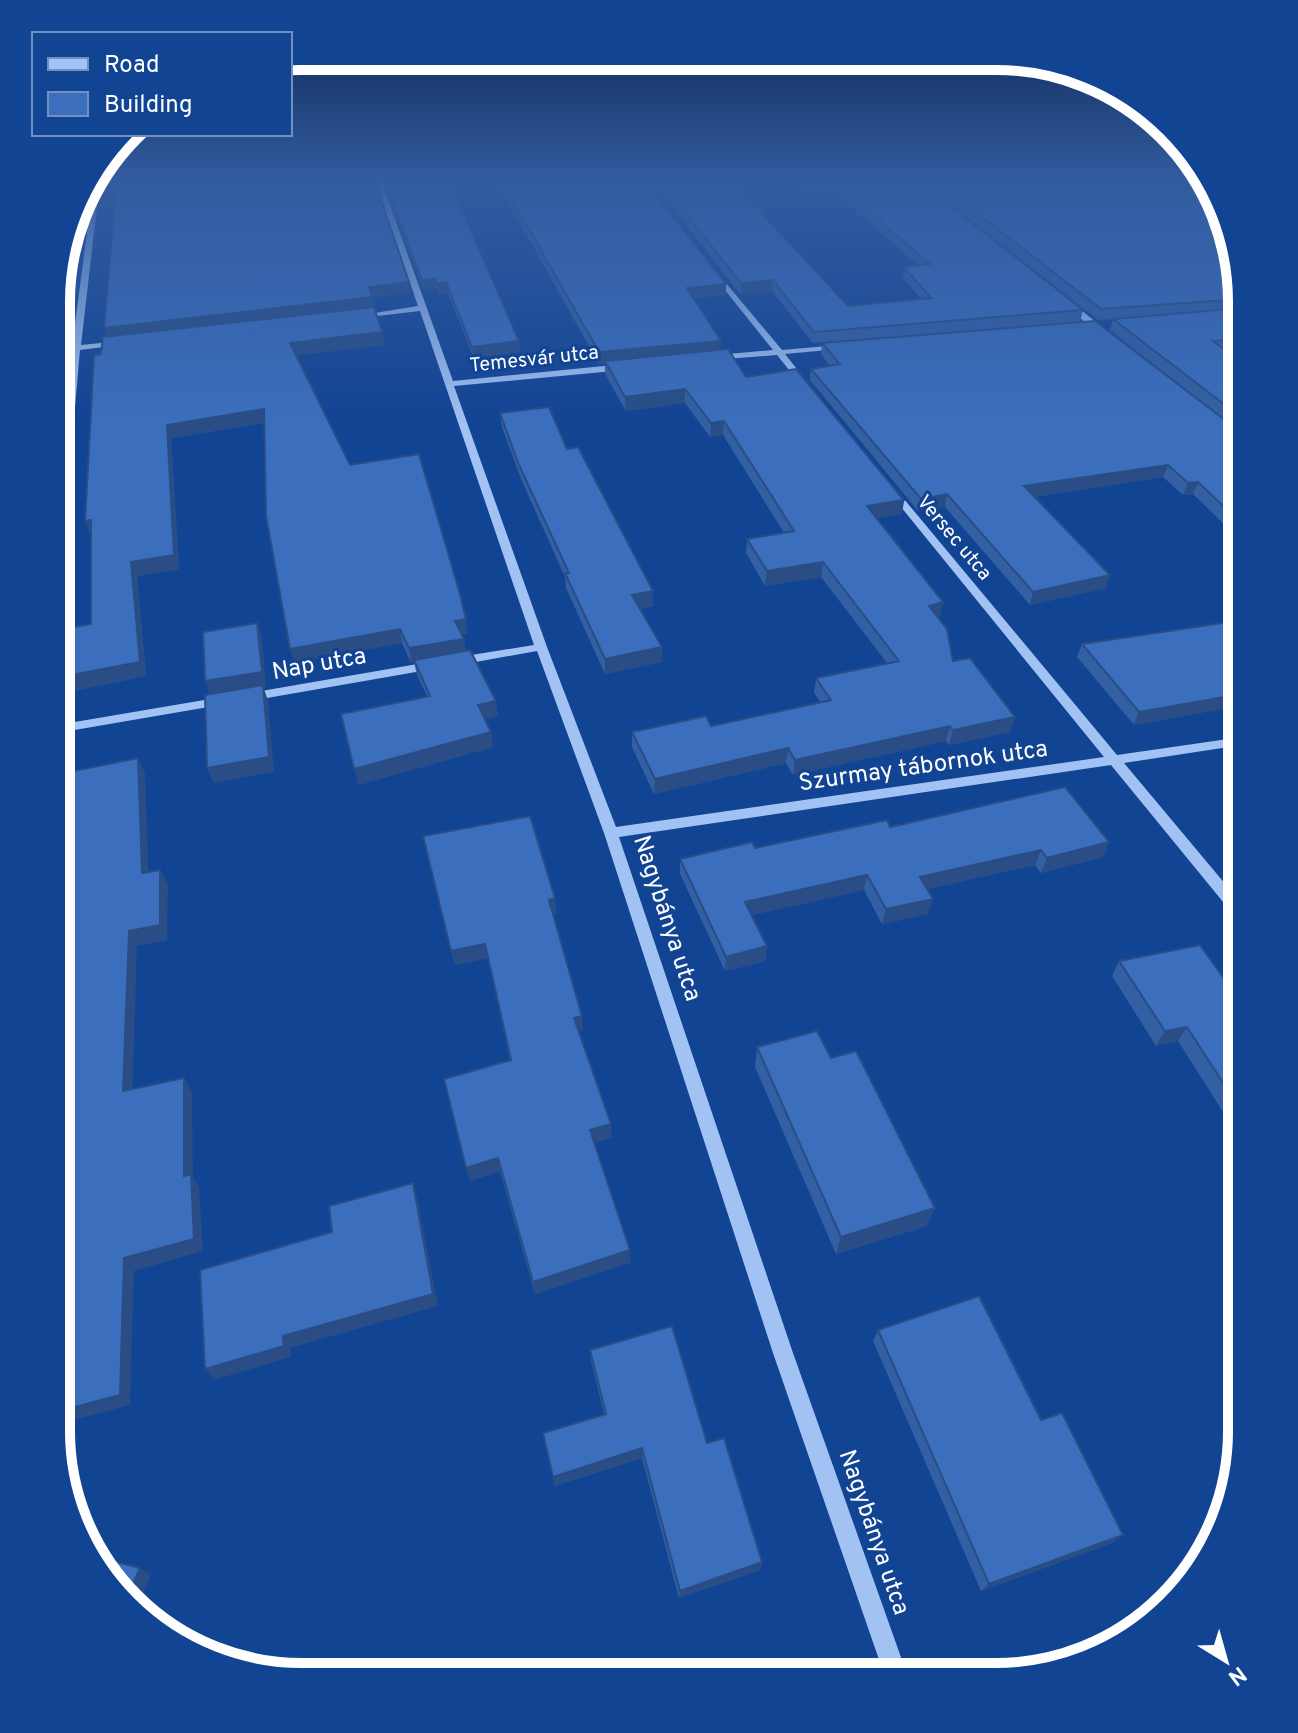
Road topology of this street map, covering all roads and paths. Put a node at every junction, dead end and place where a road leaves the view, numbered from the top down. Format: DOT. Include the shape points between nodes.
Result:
graph roads {
  1 [pos="87,261"];
  2 [pos="406,261"];
  3 [pos="710,266"];
  4 [pos="1061,298"];
  5 [pos="423,308"];
  6 [pos="344,317"];
  7 [pos="1115,326"];
  8 [pos="1099,328"];
  9 [pos="1083,329"];
  10 [pos="1111,337"];
  11 [pos="123,343"];
  12 [pos="854,346"];
  13 [pos="76,348"];
  14 [pos="70,349"];
  15 [pos="778,352"];
  16 [pos="700,359"];
  17 [pos="638,366"];
  18 [pos="451,384"];
  19 [pos="808,388"];
  20 [pos="70,413"];
  21 [pos="887,483"];
  22 [pos="541,647"];
  23 [pos="70,727"];
  24 [pos="1228,743"];
  25 [pos="1115,759"];
  26 [pos="611,833"];
  27 [pos="1228,898"];
  28 [pos="892,1663"];
  1 -- 13 [label="street"];
  2 -- 5 [label="street, Nagybánya utca"];
  3 -- 15 [label="street"];
  4 -- 8 [label="street"];
  5 -- 6 [label="street"];
  5 -- 18 [label="street, Nagybánya utca"];
  7 -- 8 [label="street"];
  8 -- 9 [label="street"];
  8 -- 10 [label="street"];
  11 -- 13 [label="street"];
  12 -- 15 [label="street"];
  13 -- 14 [label="street"];
  13 -- 20 [label="street"];
  15 -- 16 [label="street"];
  15 -- 19 [label="street"];
  17 -- 18 [label="street, Temesvár utca"];
  18 -- 22 [label="street, Nagybánya utca"];
  21 -- 25 [label="street, Versec utca"];
  22 -- 23 [label="street, Nap utca"];
  22 -- 26 [label="street, Nagybánya utca"];
  24 -- 25 [label="street, Szurmay tábornok utca"];
  25 -- 26 [label="street, Szurmay tábornok utca"];
  25 -- 27 [label="street, Versec utca"];
  26 -- 28 [label="street, Nagybánya utca"];
}
